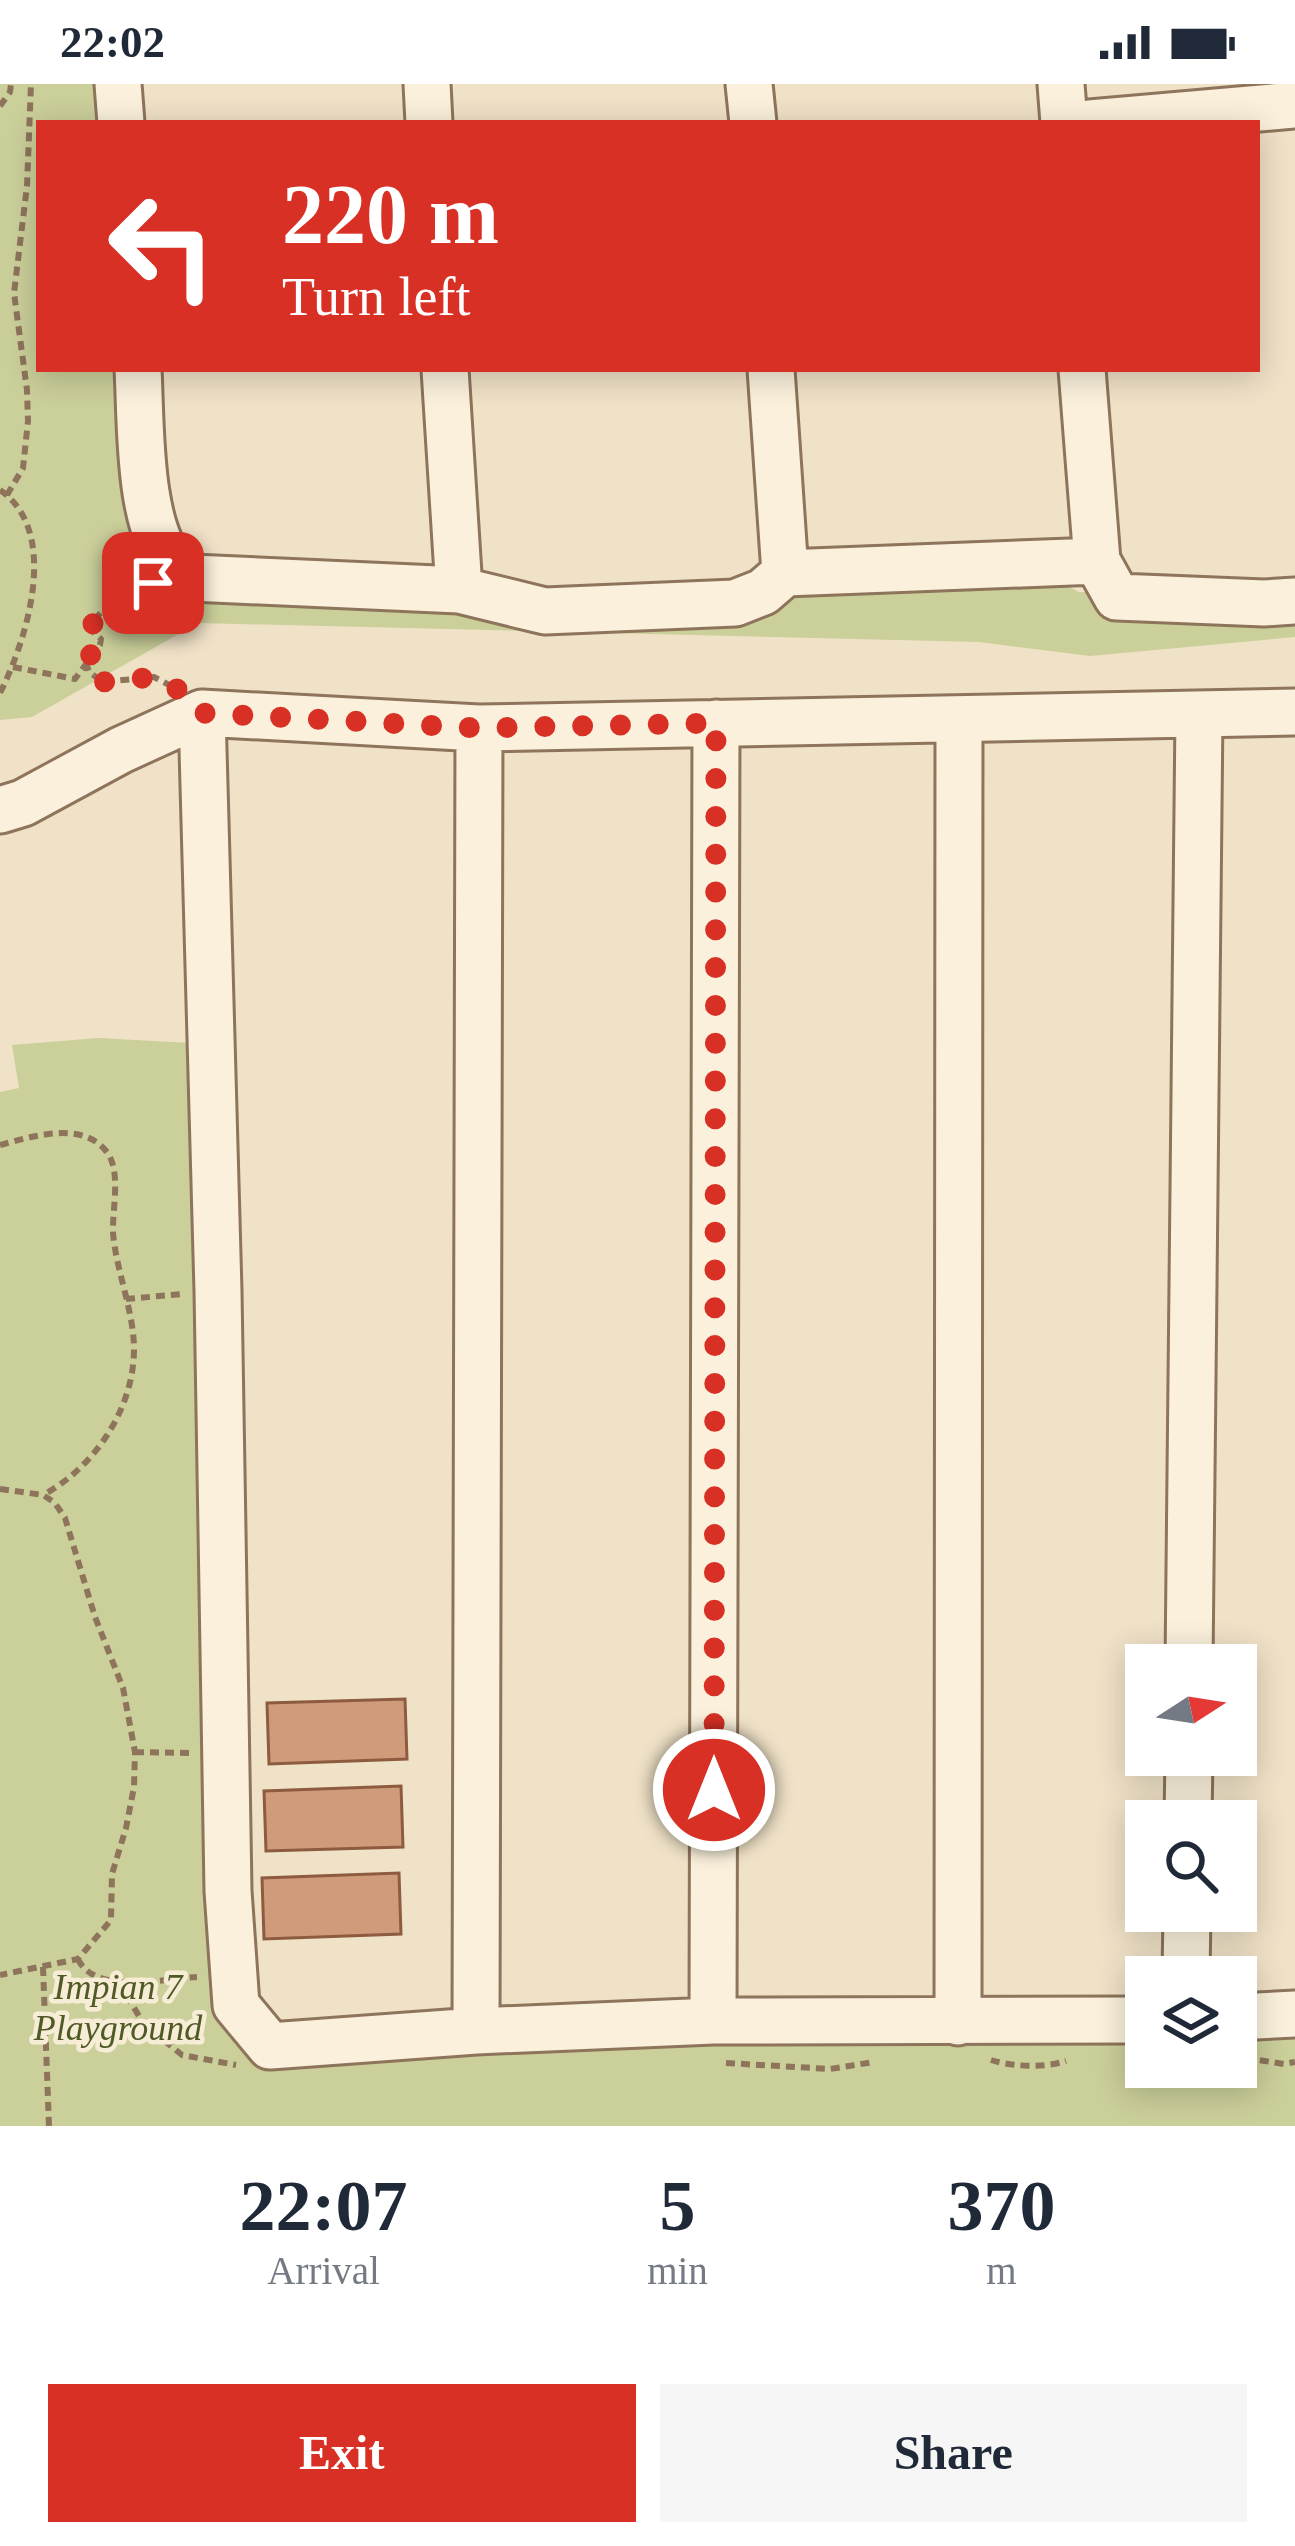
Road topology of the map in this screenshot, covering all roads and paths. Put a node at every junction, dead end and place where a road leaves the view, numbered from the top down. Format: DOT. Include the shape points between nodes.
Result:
graph roads {
  1 [pos="11,84"];
  2 [pos="31,84"];
  3 [pos="118,84"];
  4 [pos="427,84"];
  5 [pos="749,84"];
  6 [pos="1061,84"];
  7 [pos="1295,105"];
  8 [pos="0,106"];
  9 [pos="121,120"];
  10 [pos="429,120"];
  11 [pos="753,120"];
  12 [pos="1064,120"];
  13 [pos="1124,120"];
  14 [pos="138,372"];
  15 [pos="445,372"];
  16 [pos="771,372"];
  17 [pos="1082,372"];
  18 [pos="4,492"];
  19 [pos="1096,562"];
  20 [pos="174,565"];
  21 [pos="785,573"];
  22 [pos="459,590"];
  23 [pos="1295,601"];
  24 [pos="86,662"];
  25 [pos="13,667"];
  26 [pos="0,693"];
  27 [pos="1295,712"];
  28 [pos="202,713"];
  29 [pos="1199,714"];
  30 [pos="959,718"];
  31 [pos="716,723"];
  32 [pos="478,728"];
  33 [pos="0,810"];
  34 [pos="0,1145"];
  35 [pos="218,1291"];
  36 [pos="126,1299"];
  37 [pos="0,1489"];
  38 [pos="43,1495"];
  39 [pos="1190,1644"];
  40 [pos="135,1752"];
  41 [pos="226,1753"];
  42 [pos="78,1960"];
  43 [pos="43,1967"];
  44 [pos="0,1975"];
  45 [pos="234,1975"];
  46 [pos="1295,2014"];
  47 [pos="1257,2016"];
  48 [pos="1125,2020"];
  49 [pos="713,2021"];
  50 [pos="958,2022"];
  51 [pos="476,2031"];
  52 [pos="1257,2060"];
  53 [pos="1295,2062"];
  54 [pos="49,2126"];
  1 -- 8 [label="path"];
  2 -- 18 [label="path" via="14,293 28,422 23,468"];
  3 -- 9 [label="street"];
  4 -- 10 [label="street"];
  5 -- 11 [label="street"];
  6 -- 12 [label="street"];
  7 -- 13 [label="street"];
  14 -- 20 [label="street" via="146,496"];
  15 -- 22 [label="street"];
  16 -- 21 [label="street"];
  17 -- 19 [label="street"];
  18 -- 25 [label="path" via="28,522 34,569"];
  19 -- 21 [label="street"];
  19 -- 23 [label="street" via="1117,597"];
  20 -- 22 [label="street" via="192,578"];
  20 -- 24 [label="path" via="93,621 101,639"];
  21 -- 22 [label="street" via="735,603 545,611"];
  24 -- 25 [label="path" via="75,679"];
  24 -- 28 [label="path" via="103,682 154,677"];
  25 -- 26 [label="path"];
  27 -- 29 [label="street"];
  28 -- 32 [label="street"];
  28 -- 33 [label="street"];
  28 -- 35 [label="street"];
  29 -- 30 [label="street"];
  29 -- 39 [label="street"];
  30 -- 31 [label="street"];
  30 -- 50 [label="street"];
  31 -- 32 [label="street"];
  31 -- 49 [label="street"];
  32 -- 51 [label="street"];
  34 -- 36 [label="path" via="67,1133 108,1152"];
  35 -- 36 [label="path"];
  35 -- 41 [label="street"];
  36 -- 38 [label="path" via="134,1336 118,1414 93,1457"];
  37 -- 38 [label="path"];
  38 -- 40 [label="path" via="65,1518 123,1688"];
  40 -- 41 [label="path"];
  40 -- 42 [label="path" via="111,1920"];
  41 -- 45 [label="street"];
  42 -- 43 [label="path"];
  42 -- 45 [label="path" via="91,1976 119,1982"];
  43 -- 44 [label="path"];
  43 -- 54 [label="path"];
  45 -- 51 [label="street" via="236,2005 269,2046"];
  46 -- 47 [label="street"];
  48 -- 50 [label="street"];
  49 -- 50 [label="street"];
  49 -- 51 [label="street"];
  52 -- 53 [label="path"];
}
